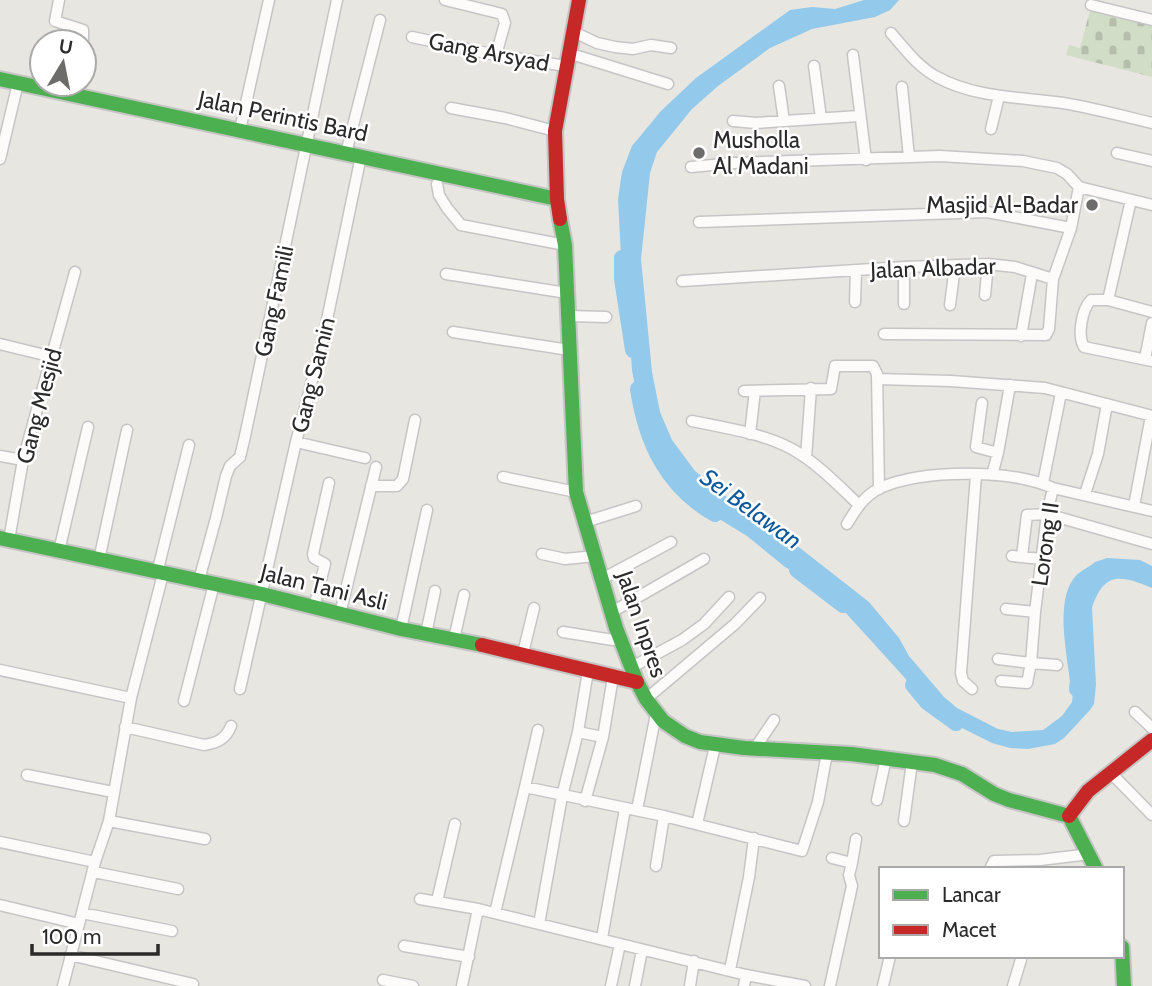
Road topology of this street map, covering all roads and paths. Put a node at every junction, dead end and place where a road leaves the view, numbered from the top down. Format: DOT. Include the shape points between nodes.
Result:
graph roads {
  1 [pos="59,0"];
  2 [pos="269,0"];
  3 [pos="337,0"];
  4 [pos="445,0"];
  5 [pos="579,0"];
  6 [pos="1091,5"];
  7 [pos="380,20"];
  8 [pos="1152,20"];
  9 [pos="77,28"];
  10 [pos="572,31"];
  11 [pos="891,33"];
  12 [pos="412,37"];
  13 [pos="671,48"];
  14 [pos="496,55"];
  15 [pos="853,55"];
  16 [pos="567,60"];
  17 [pos="814,66"];
  18 [pos="0,79"];
  19 [pos="18,83"];
  20 [pos="28,84"];
  21 [pos="668,84"];
  22 [pos="779,86"];
  23 [pos="902,87"];
  24 [pos="98,96"];
  25 [pos="999,96"];
  26 [pos="451,108"];
  27 [pos="859,116"];
  28 [pos="821,118"];
  29 [pos="733,121"];
  30 [pos="784,121"];
  31 [pos="1152,124"];
  32 [pos="991,129"];
  33 [pos="240,131"];
  34 [pos="555,131"];
  35 [pos="306,145"];
  36 [pos="346,153"];
  37 [pos="1117,153"];
  38 [pos="361,156"];
  39 [pos="909,157"];
  40 [pos="0,159"];
  41 [pos="866,160"];
  42 [pos="1152,162"];
  43 [pos="691,167"];
  44 [pos="437,184"];
  45 [pos="1079,187"];
  46 [pos="557,199"];
  47 [pos="1131,200"];
  48 [pos="1152,205"];
  49 [pos="699,222"];
  50 [pos="1071,228"];
  51 [pos="565,245"];
  52 [pos="988,264"];
  53 [pos="955,266"];
  54 [pos="904,267"];
  55 [pos="856,271"];
  56 [pos="75,272"];
  57 [pos="446,274"];
  58 [pos="1032,274"];
  59 [pos="1053,279"];
  60 [pos="682,281"];
  61 [pos="567,293"];
  62 [pos="985,295"];
  63 [pos="1108,300"];
  64 [pos="855,302"];
  65 [pos="904,304"];
  66 [pos="950,305"];
  67 [pos="1152,312"];
  68 [pos="568,316"];
  69 [pos="606,317"];
  70 [pos="1152,323"];
  71 [pos="453,332"];
  72 [pos="884,334"];
  73 [pos="1021,337"];
  74 [pos="0,344"];
  75 [pos="569,350"];
  76 [pos="53,357"];
  77 [pos="1148,360"];
  78 [pos="877,379"];
  79 [pos="1010,385"];
  80 [pos="811,388"];
  81 [pos="1061,393"];
  82 [pos="982,403"];
  83 [pos="1107,404"];
  84 [pos="1152,416"];
  85 [pos="415,420"];
  86 [pos="692,421"];
  87 [pos="88,427"];
  88 [pos="127,430"];
  89 [pos="750,434"];
  90 [pos="296,442"];
  91 [pos="189,445"];
  92 [pos="998,453"];
  93 [pos="0,456"];
  94 [pos="365,458"];
  95 [pos="806,458"];
  96 [pos="23,460"];
  97 [pos="376,467"];
  98 [pos="976,475"];
  99 [pos="992,475"];
  100 [pos="503,477"];
  101 [pos="329,483"];
  102 [pos="371,486"];
  103 [pos="1048,486"];
  104 [pos="879,489"];
  105 [pos="576,492"];
  106 [pos="1085,494"];
  107 [pos="859,505"];
  108 [pos="636,506"];
  109 [pos="1134,506"];
  110 [pos="427,510"];
  111 [pos="1152,511"];
  112 [pos="1047,514"];
  113 [pos="584,522"];
  114 [pos="847,524"];
  115 [pos="5,539"];
  116 [pos="671,542"];
  117 [pos="1152,544"];
  118 [pos="59,551"];
  119 [pos="541,554"];
  120 [pos="595,556"];
  121 [pos="704,559"];
  122 [pos="1042,559"];
  123 [pos="99,560"];
  124 [pos="160,573"];
  125 [pos="602,579"];
  126 [pos="199,580"];
  127 [pos="214,584"];
  128 [pos="435,591"];
  129 [pos="262,594"];
  130 [pos="464,595"];
  131 [pos="729,597"];
  132 [pos="760,598"];
  133 [pos="314,607"];
  134 [pos="534,608"];
  135 [pos="1006,609"];
  136 [pos="612,612"];
  137 [pos="1035,612"];
  138 [pos="340,614"];
  139 [pos="401,629"];
  140 [pos="563,632"];
  141 [pos="426,634"];
  142 [pos="620,638"];
  143 [pos="454,639"];
  144 [pos="523,653"];
  145 [pos="998,659"];
  146 [pos="1031,663"];
  147 [pos="1057,665"];
  148 [pos="632,667"];
  149 [pos="0,670"];
  150 [pos="588,671"];
  151 [pos="613,677"];
  152 [pos="1001,681"];
  153 [pos="636,682"];
  154 [pos="240,689"];
  155 [pos="972,689"];
  156 [pos="131,698"];
  157 [pos="646,699"];
  158 [pos="184,701"];
  159 [pos="1135,712"];
  160 [pos="656,714"];
  161 [pos="774,720"];
  162 [pos="232,726"];
  163 [pos="125,727"];
  164 [pos="1152,728"];
  165 [pos="537,730"];
  166 [pos="578,732"];
  167 [pos="603,737"];
  168 [pos="715,746"];
  169 [pos="755,748"];
  170 [pos="1149,748"];
  171 [pos="827,753"];
  172 [pos="886,758"];
  173 [pos="912,761"];
  174 [pos="1110,772"];
  175 [pos="27,775"];
  176 [pos="525,787"];
  177 [pos="113,792"];
  178 [pos="562,796"];
  179 [pos="877,800"];
  180 [pos="585,801"];
  181 [pos="625,809"];
  182 [pos="637,810"];
  183 [pos="1152,815"];
  184 [pos="664,816"];
  185 [pos="1069,817"];
  186 [pos="109,821"];
  187 [pos="904,821"];
  188 [pos="455,824"];
  189 [pos="697,824"];
  190 [pos="754,838"];
  191 [pos="205,839"];
  192 [pos="856,839"];
  193 [pos="0,842"];
  194 [pos="1090,854"];
  195 [pos="832,858"];
  196 [pos="852,863"];
  197 [pos="656,866"];
  198 [pos="94,867"];
  199 [pos="991,867"];
  200 [pos="1095,867"];
  201 [pos="178,889"];
  202 [pos="420,899"];
  203 [pos="437,901"];
  204 [pos="0,905"];
  205 [pos="478,909"];
  206 [pos="495,913"];
  207 [pos="80,919"];
  208 [pos="539,924"];
  209 [pos="172,931"];
  210 [pos="602,938"];
  211 [pos="620,944"];
  212 [pos="404,946"];
  213 [pos="642,950"];
  214 [pos="70,955"];
  215 [pos="469,957"];
  216 [pos="890,958"];
  217 [pos="1021,958"];
  218 [pos="1123,958"];
  219 [pos="694,961"];
  220 [pos="730,970"];
  221 [pos="383,980"];
  222 [pos="745,980"];
  223 [pos="769,982"];
  224 [pos="193,984"];
  225 [pos="64,986"];
  226 [pos="413,986"];
  227 [pos="462,986"];
  228 [pos="611,986"];
  229 [pos="635,986"];
  230 [pos="690,986"];
  231 [pos="805,986"];
  232 [pos="830,986"];
  233 [pos="883,986"];
  234 [pos="1013,986"];
  235 [pos="1124,986"];
  1 -- 9 [label="street" via="55,20"];
  2 -- 33 [label="street"];
  3 -- 35 [label="street, Gang Famili"];
  4 -- 14 [label="street" via="502,14 505,23"];
  5 -- 10 [label="street, Jalan Inpres"];
  6 -- 8 [label="street"];
  7 -- 36 [label="street"];
  10 -- 13 [label="street" via="615,47"];
  10 -- 16 [label="street, Jalan Inpres"];
  11 -- 25 [label="street" via="936,77"];
  12 -- 14 [label="street, Gang Arsyad"];
  14 -- 16 [label="street, Gang Arsyad"];
  15 -- 27 [label="street"];
  16 -- 21 [label="street, Gang Arsyad"];
  16 -- 34 [label="street, Jalan Inpres"];
  17 -- 28 [label="street"];
  18 -- 19 [label="street, Jalan Perintis Bard"];
  19 -- 20 [label="street, Jalan Perintis Bard"];
  19 -- 40 [label="street"];
  22 -- 30 [label="street"];
  23 -- 39 [label="street"];
  24 -- 33 [label="street, Jalan Perintis Bard"];
  25 -- 31 [label="street" via="1064,103"];
  25 -- 32 [label="street"];
  26 -- 34 [label="street"];
  27 -- 28 [label="street"];
  27 -- 41 [label="street"];
  28 -- 30 [label="street"];
  29 -- 30 [label="street"];
  33 -- 35 [label="street, Jalan Perintis Bard"];
  34 -- 46 [label="street, Jalan Inpres"];
  35 -- 36 [label="street, Jalan Perintis Bard"];
  35 -- 126 [label="street, Gang Famili" via="240,457 226,476"];
  36 -- 38 [label="street, Jalan Perintis Bard"];
  37 -- 42 [label="street"];
  38 -- 46 [label="street, Jalan Perintis Bard"];
  38 -- 90 [label="street, Gang Samin" via="323,339"];
  39 -- 41 [label="street"];
  39 -- 45 [label="street" via="1023,161 1057,168"];
  41 -- 43 [label="street"];
  44 -- 51 [label="street" via="439,195 461,225"];
  45 -- 47 [label="street"];
  45 -- 50 [label="street"];
  46 -- 51 [label="street, Jalan Inpres"];
  47 -- 48 [label="street"];
  47 -- 63 [label="street"];
  49 -- 50 [label="street" via="987,212"];
  50 -- 59 [label="street"];
  51 -- 61 [label="street, Jalan Inpres"];
  52 -- 53 [label="street, Jalan Albadar"];
  52 -- 58 [label="street, Jalan Albadar"];
  52 -- 62 [label="street"];
  53 -- 54 [label="street, Jalan Albadar"];
  53 -- 66 [label="street"];
  54 -- 55 [label="street, Jalan Albadar"];
  54 -- 65 [label="street"];
  55 -- 60 [label="street, Jalan Albadar"];
  55 -- 64 [label="street"];
  56 -- 76 [label="street, Gang Mesjid"];
  57 -- 61 [label="street"];
  58 -- 59 [label="street, Jalan Albadar"];
  58 -- 73 [label="street"];
  59 -- 73 [label="street" via="1047,334"];
  61 -- 68 [label="street, Jalan Inpres"];
  63 -- 67 [label="street"];
  63 -- 77 [label="street" via="1094,299 1085,306 1081,344"];
  68 -- 69 [label="street"];
  68 -- 75 [label="street, Jalan Inpres"];
  70 -- 77 [label="street"];
  71 -- 75 [label="street"];
  72 -- 73 [label="street"];
  74 -- 76 [label="street"];
  75 -- 105 [label="street, Jalan Inpres"];
  76 -- 96 [label="street, Gang Mesjid"];
  78 -- 79 [label="street"];
  78 -- 80 [label="street" via="873,366 838,365 833,368 831,388"];
  78 -- 104 [label="street"];
  79 -- 81 [label="street"];
  79 -- 92 [label="street"];
  80 -- 89 [label="street" via="750,391"];
  80 -- 95 [label="street"];
  81 -- 83 [label="street"];
  81 -- 103 [label="street, Lorong II"];
  82 -- 92 [label="street" via="976,447"];
  83 -- 84 [label="street"];
  83 -- 106 [label="street"];
  84 -- 109 [label="street"];
  85 -- 102 [label="street" via="403,479 397,486"];
  86 -- 89 [label="street"];
  87 -- 118 [label="street"];
  88 -- 123 [label="street"];
  89 -- 95 [label="street"];
  90 -- 94 [label="street"];
  90 -- 129 [label="street, Gang Samin"];
  91 -- 124 [label="street"];
  92 -- 99 [label="street"];
  93 -- 96 [label="street"];
  95 -- 107 [label="street"];
  96 -- 115 [label="street, Gang Mesjid"];
  97 -- 102 [label="street"];
  98 -- 99 [label="street"];
  98 -- 104 [label="street" via="918,476"];
  98 -- 155 [label="street" via="961,673"];
  99 -- 103 [label="street"];
  100 -- 105 [label="street"];
  101 -- 133 [label="street" via="313,554 325,564"];
  102 -- 138 [label="street"];
  103 -- 106 [label="street"];
  103 -- 112 [label="street, Lorong II"];
  104 -- 107 [label="street"];
  105 -- 113 [label="street, Jalan Inpres"];
  106 -- 109 [label="street"];
  107 -- 114 [label="street"];
  108 -- 113 [label="street"];
  109 -- 111 [label="street"];
  110 -- 139 [label="street"];
  112 -- 117 [label="street"];
  112 -- 122 [label="street, Lorong II"];
  112 -- 122 [label="street" via="1027,515 1017,556"];
  113 -- 120 [label="street, Jalan Inpres"];
  115 -- 118 [label="street, Jalan Tani Asli"];
  116 -- 125 [label="street"];
  118 -- 123 [label="street, Jalan Tani Asli"];
  119 -- 120 [label="street" via="565,559"];
  120 -- 125 [label="street, Jalan Inpres"];
  121 -- 136 [label="street"];
  122 -- 137 [label="street, Lorong II"];
  123 -- 124 [label="street, Jalan Tani Asli"];
  124 -- 126 [label="street, Jalan Tani Asli"];
  124 -- 156 [label="street"];
  125 -- 136 [label="street, Jalan Inpres"];
  126 -- 127 [label="street, Jalan Tani Asli"];
  127 -- 129 [label="street, Jalan Tani Asli"];
  127 -- 158 [label="street"];
  128 -- 141 [label="street"];
  129 -- 133 [label="street, Jalan Tani Asli"];
  129 -- 154 [label="street, Gang Samin"];
  130 -- 143 [label="street"];
  131 -- 148 [label="street" via="682,640"];
  132 -- 157 [label="street"];
  133 -- 138 [label="street, Jalan Tani Asli"];
  134 -- 144 [label="street"];
  135 -- 137 [label="street, Lorong II"];
  136 -- 142 [label="street, Jalan Inpres"];
  137 -- 146 [label="street"];
  138 -- 139 [label="street, Jalan Tani Asli"];
  139 -- 141 [label="street, Jalan Tani Asli"];
  140 -- 142 [label="street"];
  141 -- 143 [label="street, Jalan Tani Asli"];
  142 -- 148 [label="street, Jalan Inpres"];
  143 -- 144 [label="street, Jalan Tani Asli"];
  144 -- 150 [label="street, Jalan Tani Asli"];
  145 -- 146 [label="street"];
  146 -- 147 [label="street"];
  146 -- 152 [label="street" via="1027,683"];
  148 -- 153 [label="street, Jalan Inpres"];
  149 -- 156 [label="street"];
  150 -- 151 [label="street, Jalan Tani Asli"];
  150 -- 166 [label="street"];
  151 -- 153 [label="street, Jalan Tani Asli"];
  151 -- 167 [label="street"];
  153 -- 157 [label="street, Jalan Inpres"];
  156 -- 163 [label="street"];
  157 -- 160 [label="street, Jalan Inpres"];
  159 -- 164 [label="street"];
  160 -- 168 [label="street, Jalan Inpres" via="685,736"];
  160 -- 182 [label="street"];
  161 -- 169 [label="street"];
  162 -- 163 [label="street" via="223,738 204,745"];
  163 -- 177 [label="street"];
  165 -- 176 [label="street"];
  166 -- 167 [label="street"];
  166 -- 178 [label="street"];
  167 -- 180 [label="street"];
  168 -- 169 [label="street, Jalan Inpres"];
  168 -- 189 [label="street"];
  169 -- 171 [label="street, Jalan Inpres"];
  170 -- 174 [label="street"];
  171 -- 172 [label="street, Jalan Inpres"];
  171 -- 190 [label="street" via="802,851"];
  172 -- 173 [label="street, Jalan Inpres"];
  172 -- 179 [label="street"];
  173 -- 185 [label="street, Jalan Inpres" via="948,768 994,794"];
  173 -- 187 [label="street"];
  174 -- 183 [label="street"];
  174 -- 185 [label="street"];
  175 -- 177 [label="street"];
  176 -- 178 [label="street"];
  176 -- 206 [label="street"];
  177 -- 186 [label="street"];
  178 -- 180 [label="street"];
  178 -- 208 [label="street"];
  180 -- 181 [label="street"];
  181 -- 182 [label="street"];
  181 -- 210 [label="street"];
  182 -- 184 [label="street"];
  184 -- 189 [label="street"];
  184 -- 197 [label="street"];
  185 -- 194 [label="street"];
  186 -- 191 [label="street"];
  186 -- 198 [label="street"];
  188 -- 203 [label="street"];
  189 -- 190 [label="street"];
  190 -- 220 [label="street"];
  192 -- 196 [label="street"];
  193 -- 198 [label="street"];
  194 -- 199 [label="street" via="994,861"];
  194 -- 200 [label="street"];
  195 -- 196 [label="street"];
  196 -- 232 [label="street" via="852,891"];
  198 -- 201 [label="street"];
  198 -- 207 [label="street"];
  202 -- 203 [label="street"];
  203 -- 205 [label="street"];
  204 -- 207 [label="street"];
  205 -- 206 [label="street"];
  205 -- 215 [label="street"];
  206 -- 208 [label="street"];
  207 -- 209 [label="street"];
  207 -- 214 [label="street"];
  208 -- 210 [label="street"];
  210 -- 211 [label="street"];
  211 -- 213 [label="street"];
  211 -- 228 [label="street"];
  212 -- 215 [label="street"];
  213 -- 219 [label="street"];
  213 -- 229 [label="street"];
  214 -- 224 [label="street"];
  214 -- 225 [label="street"];
  215 -- 227 [label="street"];
  216 -- 233 [label="street"];
  217 -- 234 [label="street"];
  218 -- 235 [label="street"];
  219 -- 220 [label="street"];
  219 -- 230 [label="street"];
  220 -- 222 [label="street"];
  221 -- 226 [label="street"];
  222 -- 223 [label="street"];
  223 -- 231 [label="street"];
}
